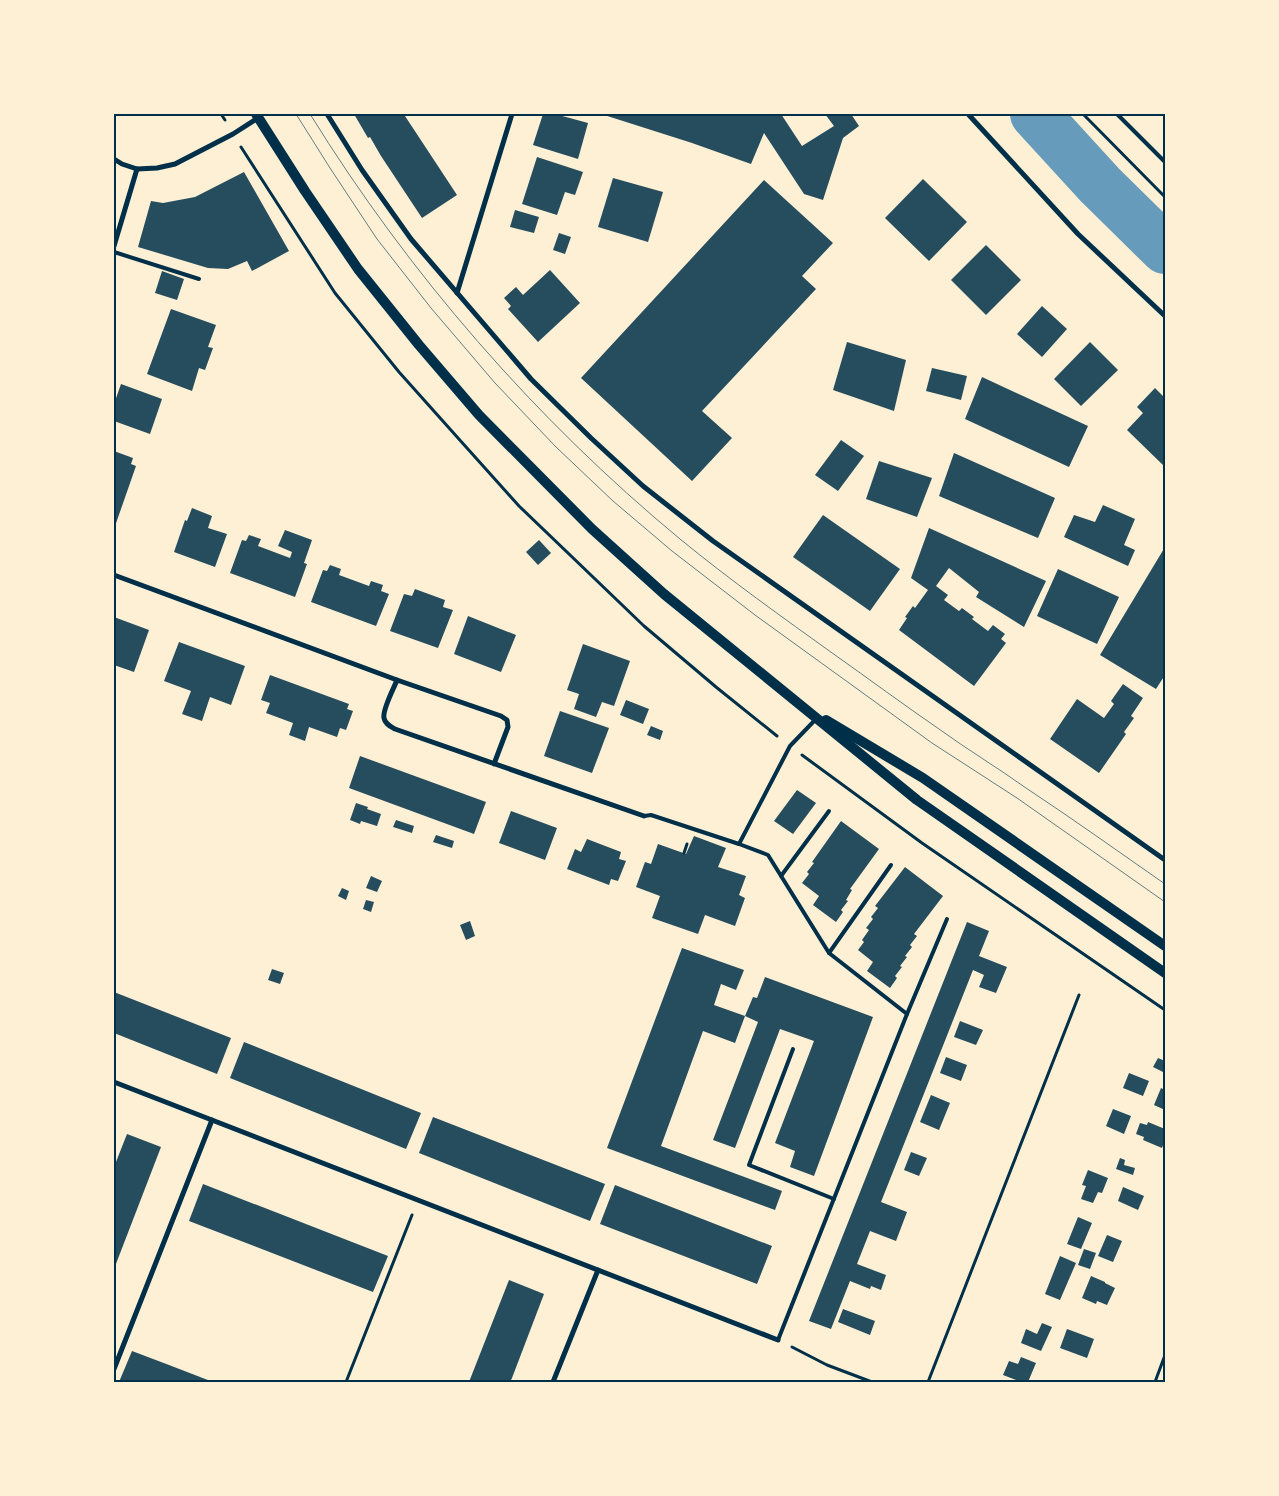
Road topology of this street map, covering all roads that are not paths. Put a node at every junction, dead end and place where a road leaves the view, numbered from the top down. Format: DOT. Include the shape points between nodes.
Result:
graph roads {
  1 [pos="326,114"];
  2 [pos="512,114"];
  3 [pos="968,114"];
  4 [pos="1117,114"];
  5 [pos="257,116"];
  6 [pos="114,159"];
  7 [pos="1165,162"];
  8 [pos="137,169"];
  9 [pos="114,246"];
  10 [pos="114,252"];
  11 [pos="199,279"];
  12 [pos="457,293"];
  13 [pos="1165,316"];
  14 [pos="114,575"];
  15 [pos="397,680"];
  16 [pos="795,702"];
  17 [pos="816,719"];
  18 [pos="494,764"];
  19 [pos="829,811"];
  20 [pos="644,816"];
  21 [pos="740,844"];
  22 [pos="1165,860"];
  23 [pos="891,865"];
  24 [pos="781,876"];
  25 [pos="947,918"];
  26 [pos="1165,946"];
  27 [pos="829,953"];
  28 [pos="1165,974"];
  29 [pos="907,1014"];
  30 [pos="793,1049"];
  31 [pos="114,1082"];
  32 [pos="212,1120"];
  33 [pos="834,1199"];
  34 [pos="598,1270"];
  35 [pos="778,1340"];
  36 [pos="114,1369"];
  37 [pos="553,1382"];
  1 -- 12 [label="street" via="411,239"];
  2 -- 12 [label="street"];
  3 -- 13 [label="street" via="1078,234"];
  4 -- 7 [label="lane"];
  5 -- 8 [label="street" via="233,134 175,164"];
  5 -- 16 [label="main road" via="358,269 479,416 592,529 664,594"];
  6 -- 8 [label="street"];
  8 -- 9 [label="street"];
  10 -- 11 [label="lane"];
  12 -- 22 [label="street" via="531,378 643,486 713,541"];
  14 -- 15 [label="street"];
  15 -- 18 [label="street" via="384,713 388,725"];
  15 -- 18 [label="street" via="506,720 508,726"];
  16 -- 17 [label="main road"];
  16 -- 26 [label="main road" via="923,778"];
  17 -- 21 [label="lane" via="790,746"];
  17 -- 28 [label="main road" via="917,800"];
  18 -- 20 [label="street"];
  19 -- 24 [label="lane"];
  20 -- 21 [label="lane" via="650,815"];
  21 -- 24 [label="lane" via="768,855"];
  23 -- 27 [label="lane"];
  24 -- 27 [label="lane"];
  25 -- 29 [label="lane"];
  27 -- 29 [label="lane"];
  29 -- 33 [label="lane"];
  30 -- 33 [label="lane" via="749,1165"];
  31 -- 32 [label="street"];
  32 -- 34 [label="street"];
  32 -- 36 [label="street"];
  33 -- 35 [label="lane"];
  34 -- 35 [label="street"];
  34 -- 37 [label="street"];
}
